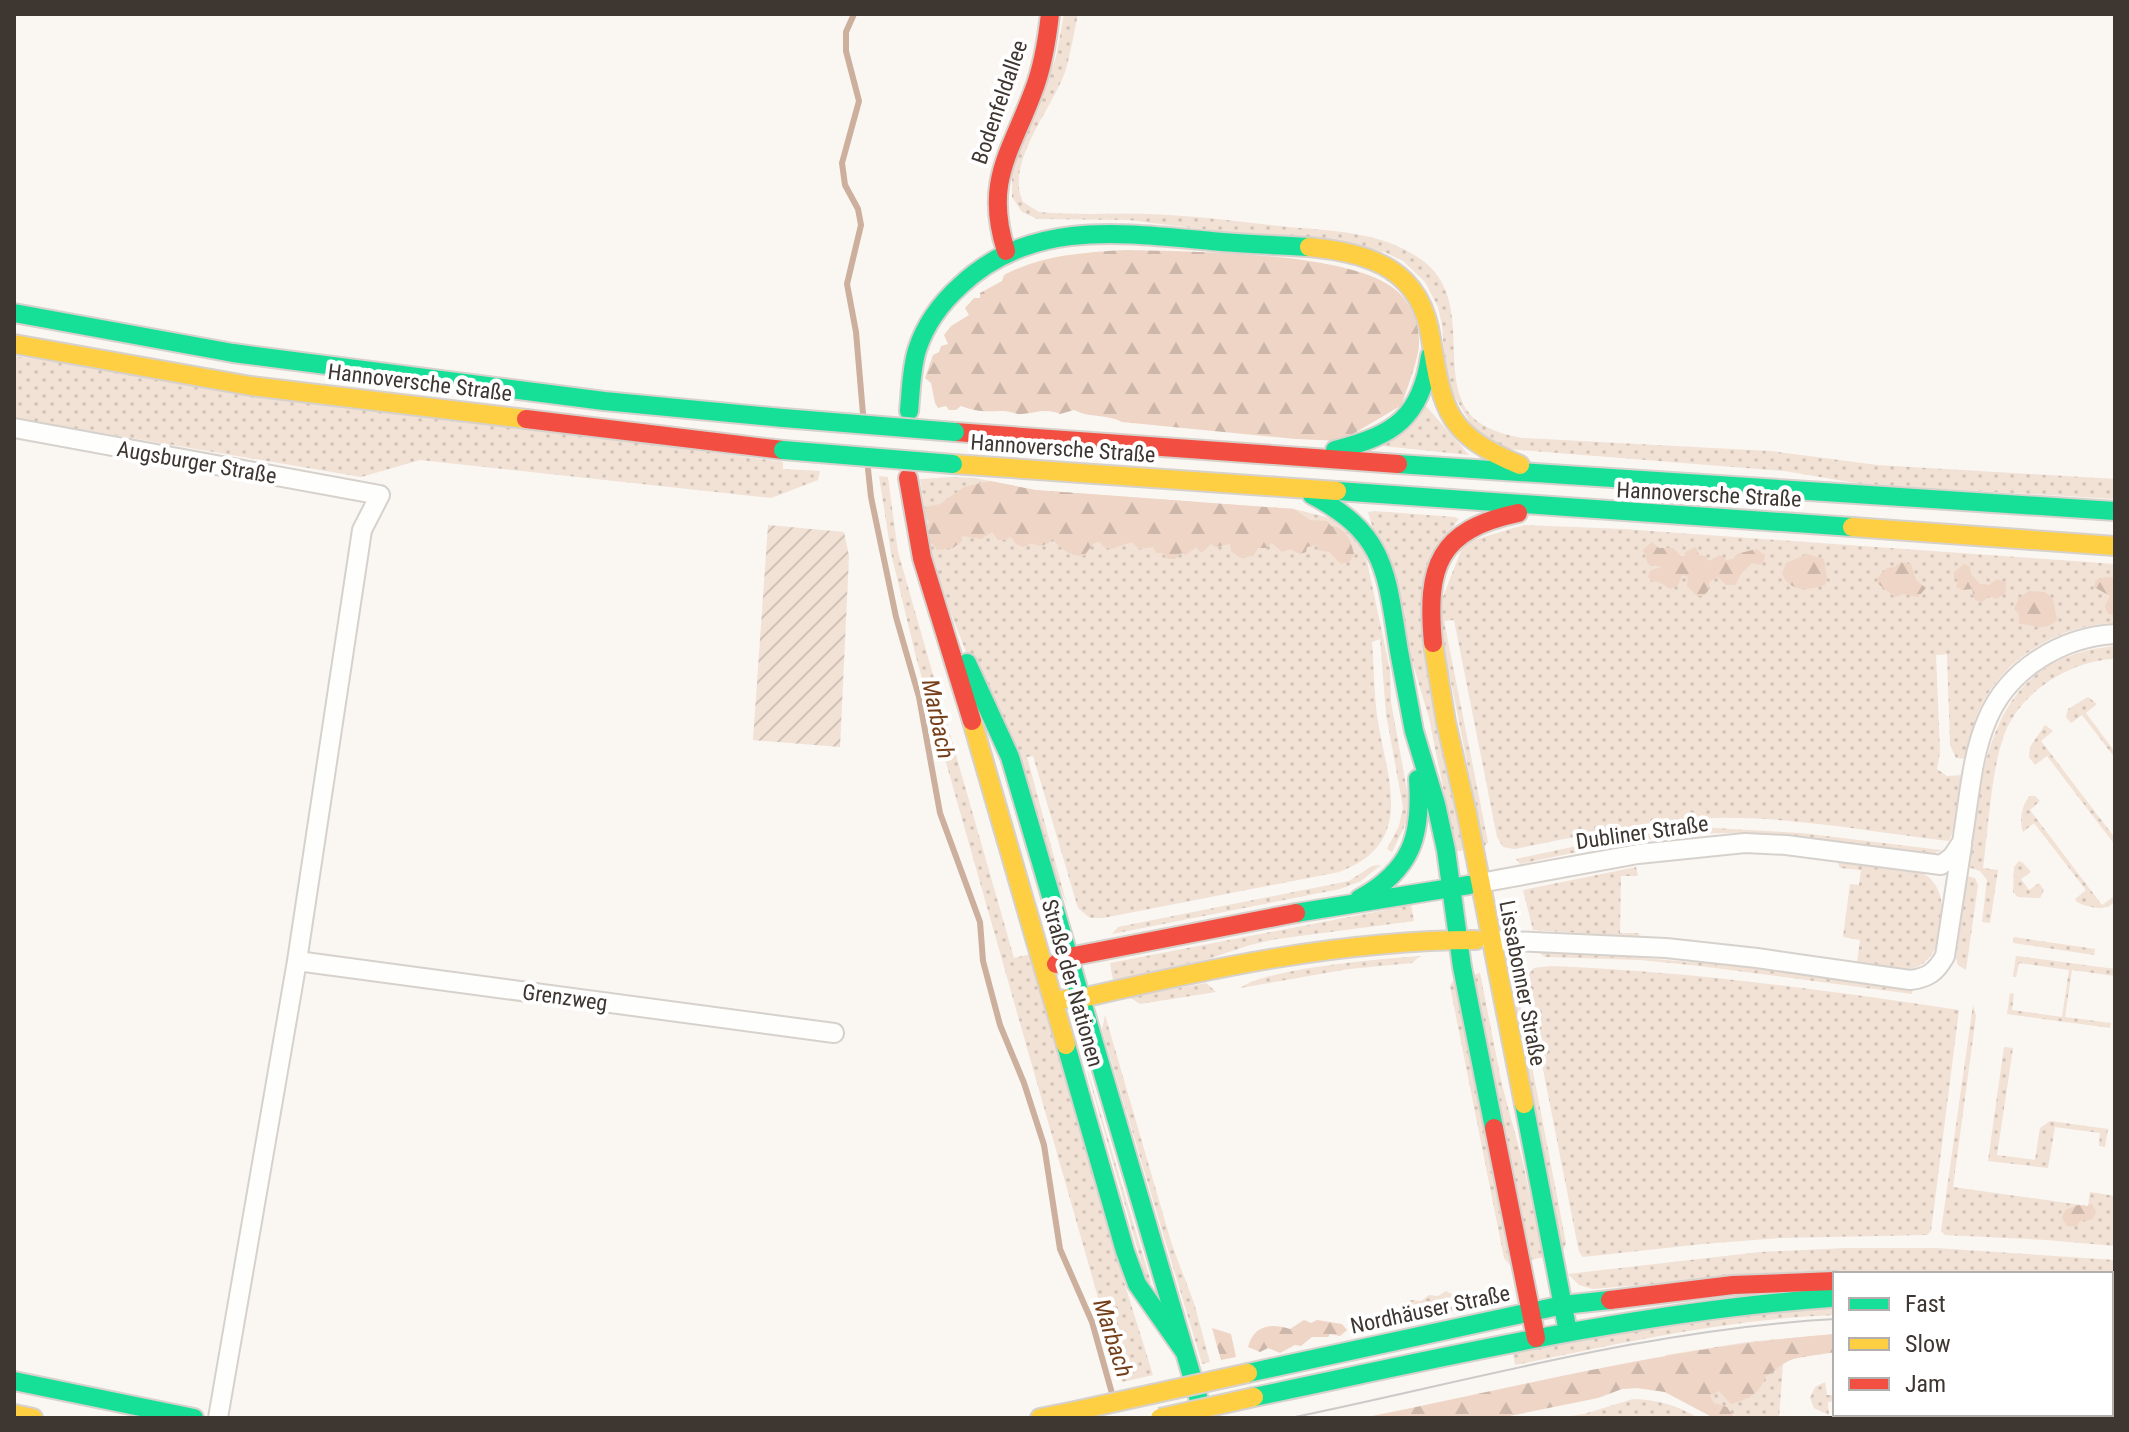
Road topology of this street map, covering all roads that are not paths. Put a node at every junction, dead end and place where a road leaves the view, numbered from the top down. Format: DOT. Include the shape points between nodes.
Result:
graph roads {
  1 [pos="1050,14"];
  2 [pos="1006,251"];
  3 [pos="14,313"];
  4 [pos="1431,339"];
  5 [pos="14,344"];
  6 [pos="909,411"];
  7 [pos="14,428"];
  8 [pos="1302,457"];
  9 [pos="1560,475"];
  10 [pos="908,478"];
  11 [pos="1301,490"];
  12 [pos="1556,508"];
  13 [pos="2115,511"];
  14 [pos="2115,546"];
  15 [pos="941,616"];
  16 [pos="2115,634"];
  17 [pos="1414,731"];
  18 [pos="1962,842"];
  19 [pos="1480,883"];
  20 [pos="1453,887"];
  21 [pos="1347,904"];
  22 [pos="1459,940"];
  23 [pos="1490,940"];
  24 [pos="1069,957"];
  25 [pos="297,961"];
  26 [pos="1050,984"];
  27 [pos="1082,998"];
  28 [pos="834,1033"];
  29 [pos="1833,1281"];
  30 [pos="1833,1298"];
  31 [pos="1563,1305"];
  32 [pos="1531,1311"];
  33 [pos="1568,1332"];
  34 [pos="1536,1338"];
  35 [pos="1184,1351"];
  36 [pos="14,1381"];
  37 [pos="14,1414"];
  38 [pos="33,1418"];
  39 [pos="194,1418"];
  40 [pos="218,1418"];
  41 [pos="1040,1418"];
  42 [pos="1160,1418"];
  43 [pos="1205,1418"];
  1 -- 2 [label="main road, Bodenfeldallee" via="1034,90 995,192"];
  2 -- 4 [label="main road" via="1084,234 1346,253 1390,268 1407,282 1426,312"];
  2 -- 6 [label="main road" via="959,284 925,331 916,352"];
  3 -- 8 [label="main road, Hannoversche Straße, bridge" via="233,353 604,401"];
  4 -- 8 [label="main road" via="1422,391 1400,424 1373,441"];
  4 -- 9 [label="main road" via="1446,411 1466,437 1496,456"];
  5 -- 11 [label="main road, Hannoversche Straße, bridge" via="251,386 783,450"];
  7 -- 25 [label="street, Augsburger Straße" via="380,495 362,530"];
  8 -- 9 [label="main road, Hannoversche Straße"];
  9 -- 13 [label="main road, Hannoversche Straße"];
  10 -- 15 [label="main road, Straße der Nationen" via="922,558"];
  11 -- 12 [label="main road, Hannoversche Straße"];
  11 -- 17 [label="main road" via="1349,514 1368,533 1380,556"];
  12 -- 14 [label="main road, Hannoversche Straße"];
  12 -- 19 [label="main road, Lissabonner Straße" via="1489,519 1455,540 1430,583 1429,615 1446,722"];
  15 -- 24 [label="main road, Straße der Nationen" via="1010,757"];
  15 -- 26 [label="main road, Straße der Nationen"];
  16 -- 18 [label="street" via="2089,637 2050,652 2004,691 1982,732"];
  17 -- 20 [label="main road"];
  17 -- 21 [label="main road" via="1418,831 1386,880"];
  18 -- 19 [label="street, Dubliner Straße" via="1937,866 1745,843 1638,854"];
  18 -- 23 [label="street" via="1945,956 1924,978 1666,948"];
  19 -- 20 [label="main road, Dubliner Straße"];
  19 -- 23 [label="main road, Lissabonner Straße"];
  20 -- 21 [label="main road, Dubliner Straße"];
  20 -- 22 [label="main road"];
  21 -- 24 [label="main road, Dubliner Straße"];
  22 -- 23 [label="main road"];
  22 -- 27 [label="main road" via="1317,951"];
  22 -- 32 [label="main road"];
  23 -- 31 [label="main road, Lissabonner Straße"];
  24 -- 26 [label="main road" via="1051,969"];
  24 -- 27 [label="main road, Straße der Nationen"];
  25 -- 28 [label="street, Grenzweg"];
  25 -- 40 [label="street"];
  26 -- 27 [label="main road" via="1069,1001"];
  26 -- 35 [label="main road, Straße der Nationen" via="1132,1274"];
  27 -- 35 [label="main road, Straße der Nationen"];
  29 -- 31 [label="main road, Nordhäuser Straße" via="1733,1285"];
  30 -- 33 [label="main road" via="1745,1305"];
  31 -- 32 [label="main road, Nordhäuser Straße"];
  31 -- 33 [label="main road, Lissabonner Straße"];
  32 -- 34 [label="main road"];
  32 -- 41 [label="main road, Nordhäuser Straße, bridge"];
  33 -- 34 [label="main road"];
  34 -- 42 [label="main road, bridge"];
  35 -- 43 [label="main road, Straße der Nationen"];
  36 -- 39 [label="main road"];
  37 -- 38 [label="main road"];
}
